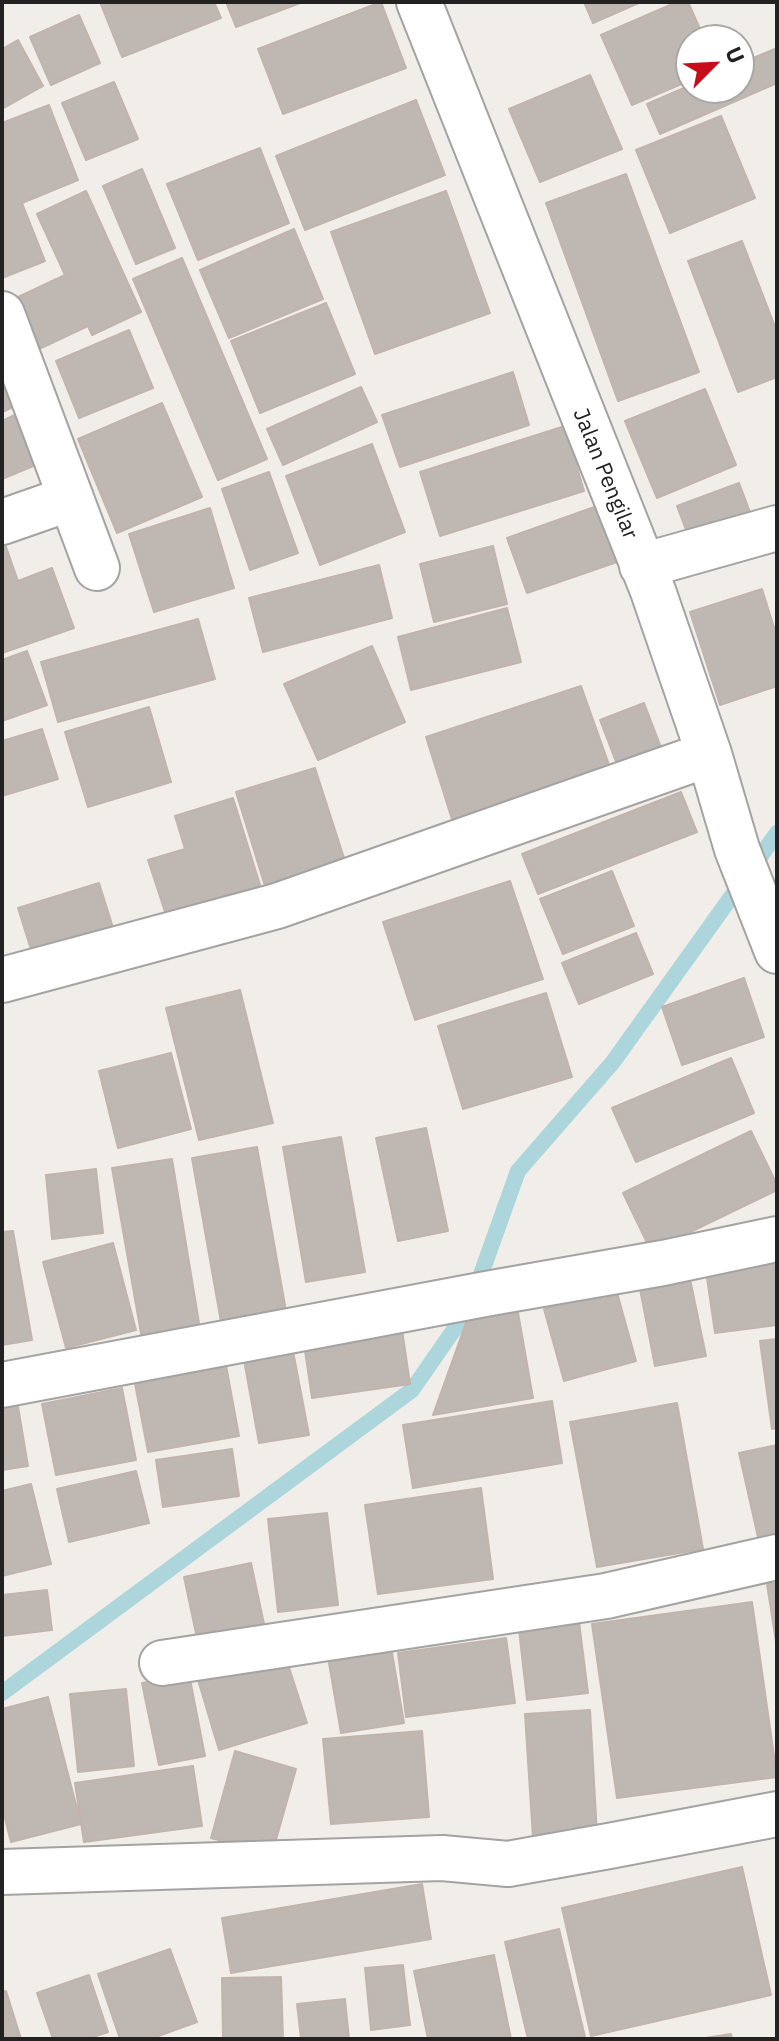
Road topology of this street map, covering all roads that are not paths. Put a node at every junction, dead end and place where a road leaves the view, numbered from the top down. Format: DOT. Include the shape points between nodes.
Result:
graph roads {
  1 [pos="419,2"];
  2 [pos="2,314"];
  3 [pos="71,498"];
  4 [pos="2,522"];
  5 [pos="777,528"];
  6 [pos="642,566"];
  7 [pos="97,568"];
  8 [pos="709,754"];
  9 [pos="777,951"];
  10 [pos="2,980"];
  11 [pos="777,1239"];
  12 [pos="2,1385"];
  13 [pos="777,1557"];
  14 [pos="162,1663"];
  15 [pos="777,1814"];
  16 [pos="2,1872"];
  1 -- 6 [label="street, Jalan Pengilar"];
  2 -- 3 [label="street"];
  3 -- 4 [label="street"];
  3 -- 7 [label="street"];
  5 -- 6 [label="street"];
  6 -- 8 [label="street, Jalan Pengilar"];
  8 -- 9 [label="street, Jalan Pengilar" via="737,849"];
  8 -- 10 [label="street" via="277,906"];
  11 -- 12 [label="street"];
  13 -- 14 [label="street" via="606,1596"];
  15 -- 16 [label="street" via="508,1864 442,1858"];
}
